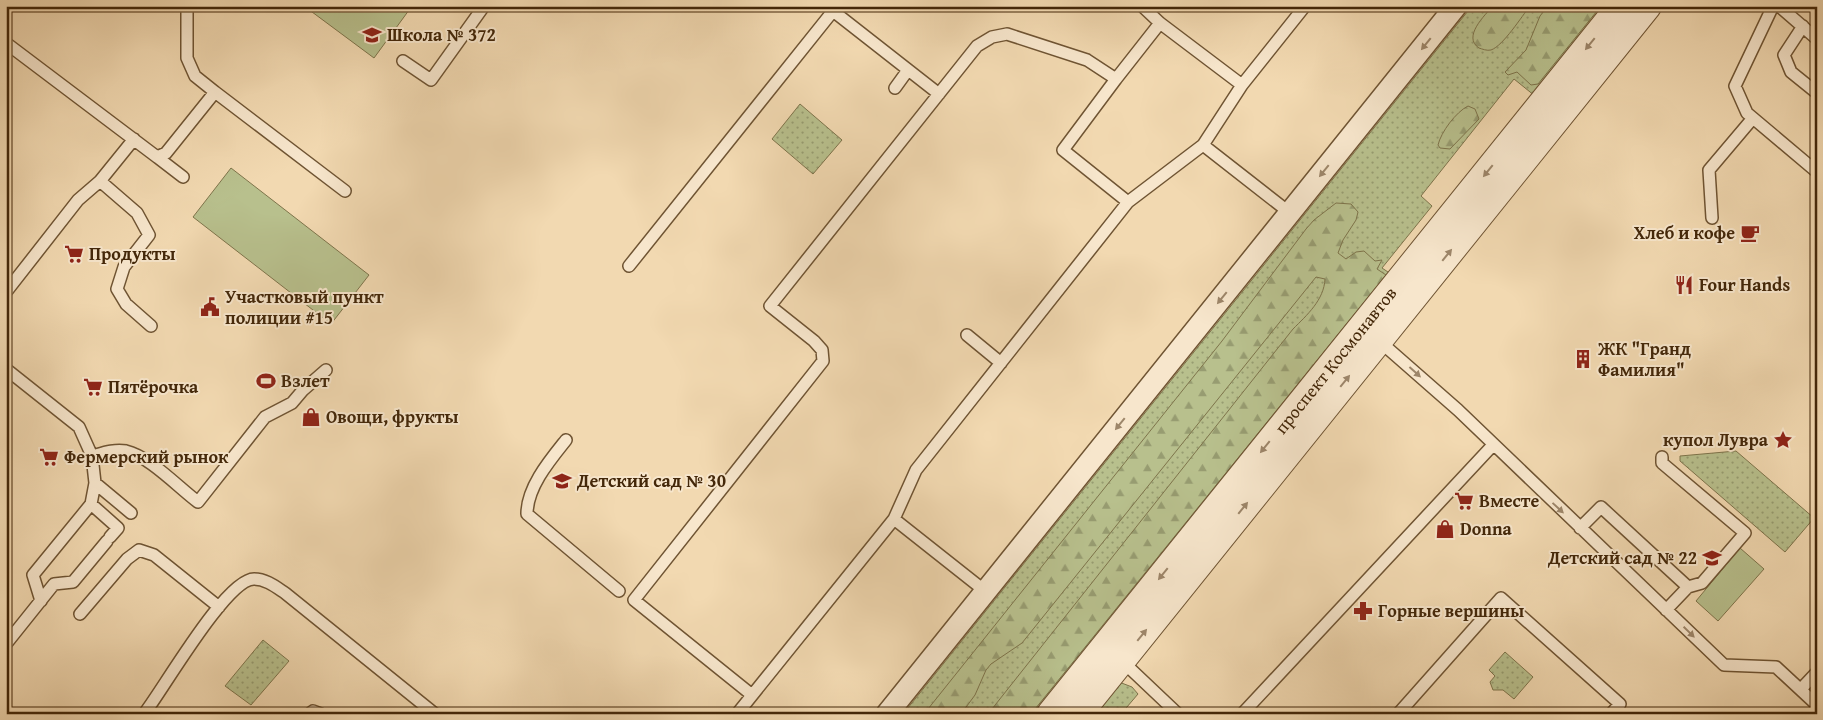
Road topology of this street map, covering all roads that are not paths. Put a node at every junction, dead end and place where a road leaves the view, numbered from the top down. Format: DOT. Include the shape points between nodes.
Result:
graph roads {
  1 [pos="187,6"];
  2 [pos="484,6"];
  3 [pos="1142,6"];
  4 [pos="1305,6"];
  5 [pos="1456,6"];
  6 [pos="1621,6"];
  7 [pos="1647,6"];
  8 [pos="1773,6"];
  9 [pos="1779,6"];
  10 [pos="831,9"];
  11 [pos="1160,23"];
  12 [pos="1803,26"];
  13 [pos="1817,39"];
  14 [pos="6,43"];
  15 [pos="403,61"];
  16 [pos="908,70"];
  17 [pos="1116,79"];
  18 [pos="1242,85"];
  19 [pos="895,88"];
  20 [pos="215,92"];
  21 [pos="1817,93"];
  22 [pos="939,94"];
  23 [pos="1753,118"];
  24 [pos="134,139"];
  25 [pos="1203,145"];
  26 [pos="157,156"];
  27 [pos="1817,172"];
  28 [pos="183,178"];
  29 [pos="100,182"];
  30 [pos="345,191"];
  31 [pos="1128,202"];
  32 [pos="1290,213"];
  33 [pos="1712,218"];
  34 [pos="629,266"];
  35 [pos="6,292"];
  36 [pos="151,326"];
  37 [pos="1370,334"];
  38 [pos="967,335"];
  39 [pos="1001,363"];
  40 [pos="6,369"];
  41 [pos="326,370"];
  42 [pos="566,440"];
  43 [pos="1493,445"];
  44 [pos="92,456"];
  45 [pos="1662,457"];
  46 [pos="96,483"];
  47 [pos="91,504"];
  48 [pos="131,513"];
  49 [pos="894,519"];
  50 [pos="1580,528"];
  51 [pos="1688,587"];
  52 [pos="619,590"];
  53 [pos="986,591"];
  54 [pos="41,601"];
  55 [pos="219,607"];
  56 [pos="1666,610"];
  57 [pos="80,614"];
  58 [pos="6,644"];
  59 [pos="1113,654"];
  60 [pos="1817,672"];
  61 [pos="1800,689"];
  62 [pos="752,695"];
  63 [pos="1817,705"];
  64 [pos="432,713"];
  65 [pos="144,714"];
  66 [pos="309,714"];
  67 [pos="321,714"];
  68 [pos="737,714"];
  69 [pos="887,714"];
  70 [pos="1051,714"];
  71 [pos="1078,714"];
  72 [pos="1178,714"];
  73 [pos="1242,714"];
  74 [pos="1398,714"];
  75 [pos="1610,714"];
  1 -- 20 [label="lane" via="187,58 195,76"];
  2 -- 15 [label="lane" via="431,80"];
  3 -- 11 [label="lane"];
  4 -- 18 [label="lane"];
  5 -- 32 [label="street, one-way"];
  6 -- 37 [label="street, проспект Космонавтов, one-way"];
  37 -- 7 [label="street, проспект Космонавтов, one-way"];
  8 -- 23 [label="lane" via="1736,86 1747,113"];
  9 -- 12 [label="lane"];
  10 -- 16 [label="lane"];
  10 -- 34 [label="lane"];
  11 -- 17 [label="lane"];
  11 -- 18 [label="lane"];
  12 -- 13 [label="lane"];
  12 -- 21 [label="lane" via="1784,55 1791,72"];
  14 -- 24 [label="lane"];
  16 -- 19 [label="lane"];
  16 -- 22 [label="lane"];
  17 -- 22 [label="lane" via="1088,60 1007,34 992,37 977,46"];
  17 -- 31 [label="lane" via="1063,150"];
  18 -- 25 [label="lane"];
  20 -- 26 [label="lane" via="166,153"];
  20 -- 30 [label="lane"];
  22 -- 62 [label="lane" via="770,306 814,341 822,350 823,361 634,600"];
  23 -- 27 [label="lane"];
  23 -- 33 [label="lane" via="1709,170"];
  24 -- 26 [label="lane"];
  24 -- 29 [label="lane"];
  25 -- 31 [label="lane"];
  25 -- 32 [label="lane"];
  26 -- 28 [label="lane"];
  29 -- 35 [label="lane" via="78,200"];
  29 -- 36 [label="lane" via="137,213 149,235 124,267 118,289 126,304"];
  31 -- 39 [label="lane"];
  32 -- 53 [label="street, one-way"];
  37 -- 43 [label="lane, one-way" via="1458,410"];
  37 -- 59 [label="street, проспект Космонавтов"];
  38 -- 39 [label="lane"];
  39 -- 49 [label="lane" via="916,470"];
  40 -- 44 [label="lane" via="79,427"];
  41 -- 44 [label="lane" via="292,403 265,417 198,502 144,459 126,452 109,451"];
  42 -- 52 [label="lane" via="546,466 527,503 527,514"];
  43 -- 50 [label="lane, one-way"];
  43 -- 73 [label="lane"];
  44 -- 46 [label="lane"];
  45 -- 51 [label="lane" via="1662,462 1745,533 1702,583"];
  46 -- 47 [label="lane"];
  46 -- 48 [label="lane"];
  47 -- 54 [label="lane" via="33,575"];
  47 -- 54 [label="lane" via="118,528 73,582 54,584"];
  49 -- 53 [label="lane"];
  49 -- 62 [label="lane"];
  50 -- 51 [label="lane" via="1601,507"];
  50 -- 56 [label="lane"];
  51 -- 56 [label="lane"];
  53 -- 69 [label="street"];
  54 -- 58 [label="lane"];
  55 -- 57 [label="lane" via="154,555 139,550 127,559"];
  55 -- 64 [label="lane" via="236,587 253,578 269,582"];
  55 -- 65 [label="lane"];
  56 -- 61 [label="lane, one-way" via="1724,665 1776,667"];
  59 -- 70 [label="street, проспект Космонавтов"];
  59 -- 71 [label="street, проспект Космонавтов"];
  59 -- 72 [label="lane"];
  60 -- 61 [label="lane"];
  61 -- 63 [label="lane"];
  62 -- 68 [label="lane"];
  66 -- 67 [label="lane" via="313,711"];
  74 -- 75 [label="lane" via="1501,598 1620,704"];
}
